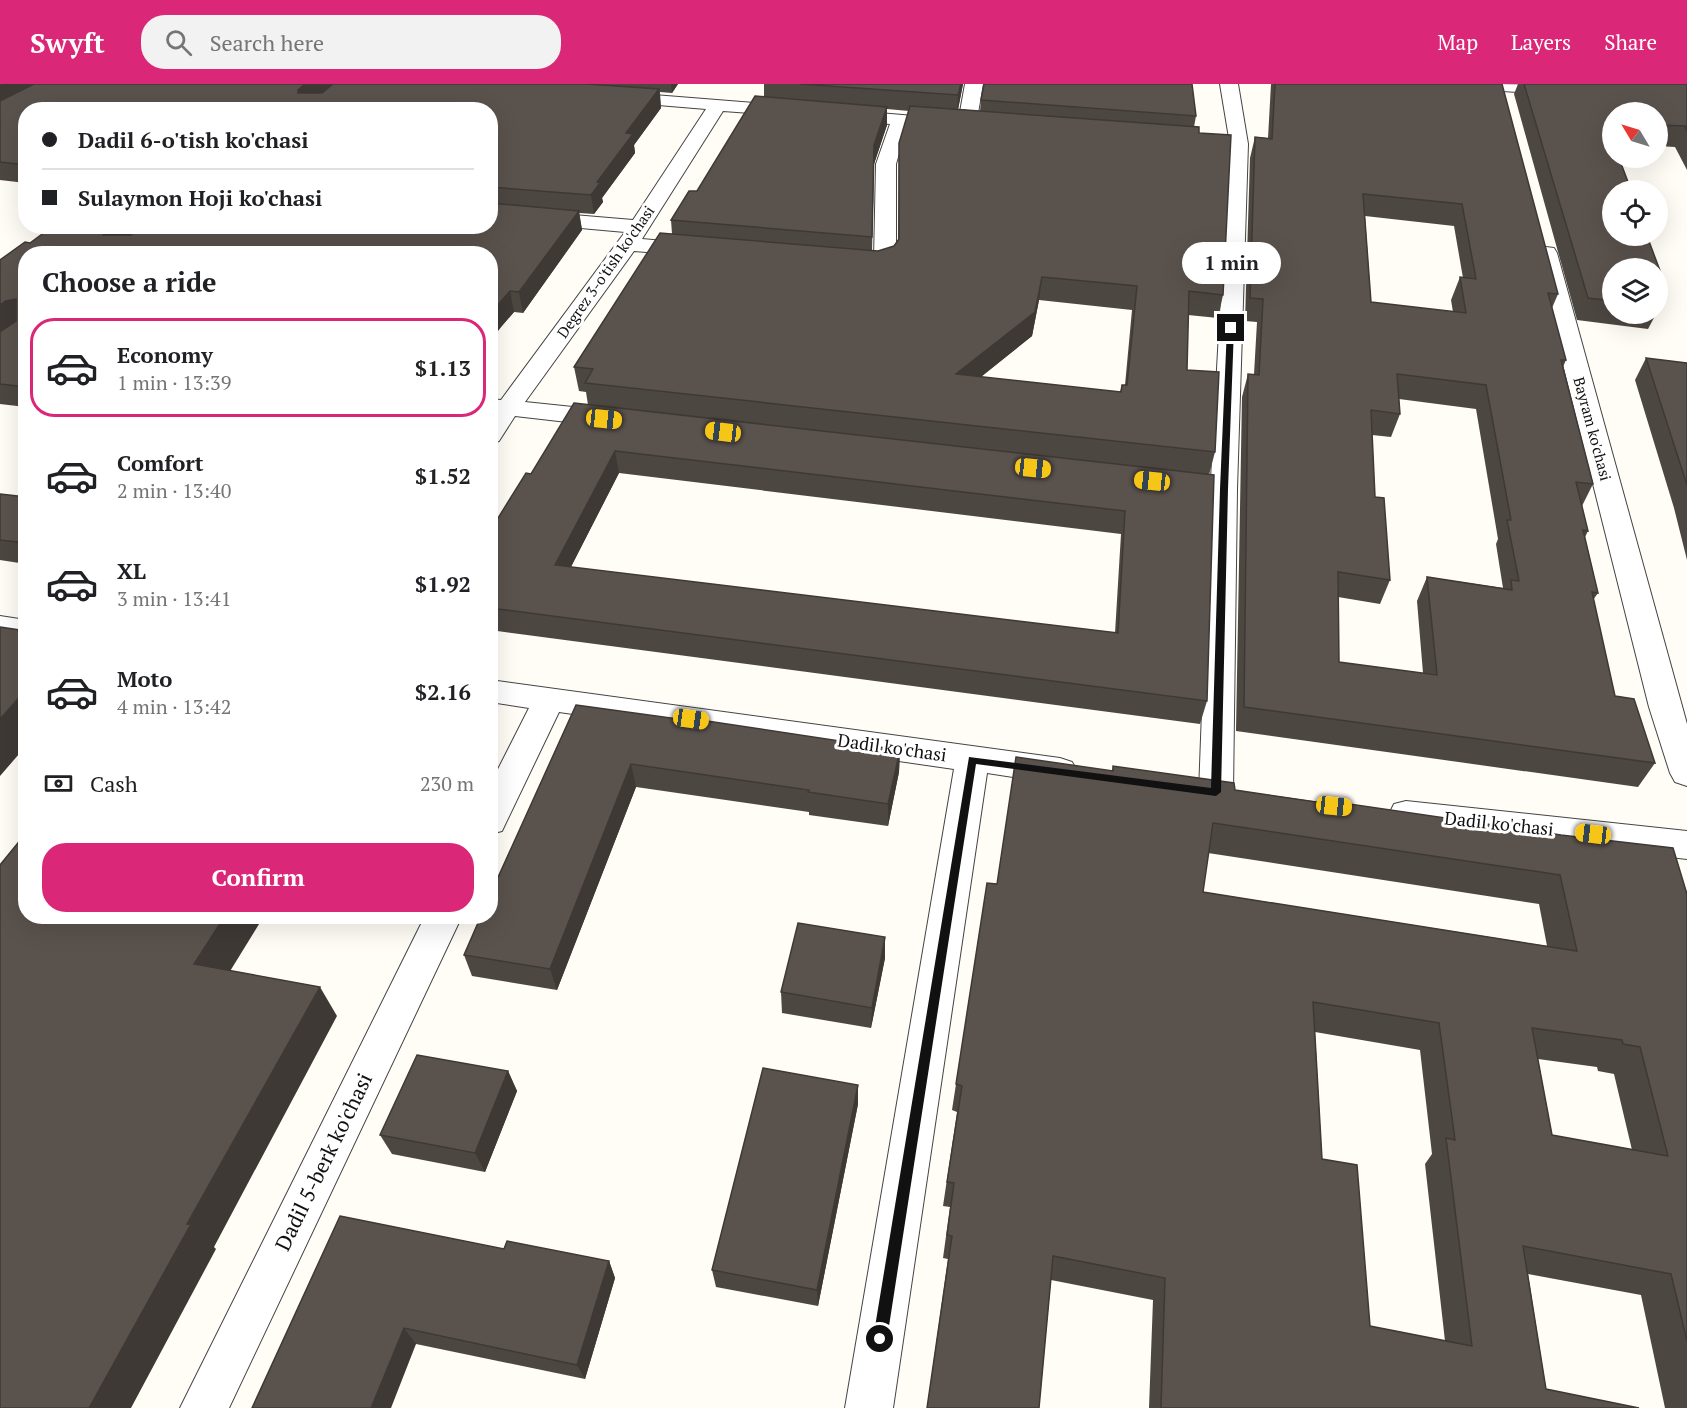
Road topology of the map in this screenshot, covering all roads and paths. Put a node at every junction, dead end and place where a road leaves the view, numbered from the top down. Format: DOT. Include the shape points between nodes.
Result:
graph roads {
  1 [pos="974,84"];
  2 [pos="1229,84"];
  3 [pos="1583,91"];
  4 [pos="1503,93"];
  5 [pos="600,96"];
  6 [pos="718,105"];
  7 [pos="900,120"];
  8 [pos="1168,140"];
  9 [pos="1239,144"];
  10 [pos="498,215"];
  11 [pos="633,235"];
  12 [pos="1541,236"];
  13 [pos="719,252"];
  14 [pos="833,263"];
  15 [pos="500,407"];
  16 [pos="640,423"];
  17 [pos="1140,480"];
  18 [pos="1224,489"];
  19 [pos="0,626"];
  20 [pos="18,629"];
  21 [pos="498,692"];
  22 [pos="550,698"];
  23 [pos="972,760"];
  24 [pos="1687,773"];
  25 [pos="1088,775"];
  26 [pos="1181,788"];
  27 [pos="1216,792"];
  28 [pos="1251,796"];
  29 [pos="498,804"];
  30 [pos="1381,811"];
  31 [pos="1687,845"];
  32 [pos="440,924"];
  33 [pos="204,1408"];
  34 [pos="869,1408"];
  1 -- 7 [label="street" via="973,126"];
  2 -- 9 [label="street"];
  3 -- 4 [label="street"];
  5 -- 6 [label="street"];
  6 -- 7 [label="street"];
  6 -- 11 [label="street, Degrez 3-o'tish ko'chasi"];
  7 -- 14 [label="street" via="886,164 885,262 868,267"];
  8 -- 9 [label="street"];
  9 -- 18 [label="street"];
  10 -- 11 [label="street"];
  11 -- 13 [label="street"];
  11 -- 15 [label="street, Degrez 3-o'tish ko'chasi"];
  12 -- 24 [label="street, Bayram ko'chasi" via="1665,707"];
  15 -- 16 [label="street"];
  17 -- 18 [label="street"];
  18 -- 27 [label="street"];
  19 -- 20 [label="street"];
  21 -- 22 [label="street, Dadil ko'chasi"];
  22 -- 23 [label="street, Dadil ko'chasi"];
  22 -- 29 [label="street"];
  23 -- 25 [label="street, Dadil ko'chasi"];
  23 -- 34 [label="street"];
  26 -- 27 [label="street"];
  27 -- 28 [label="street"];
  30 -- 31 [label="street, Dadil ko'chasi"];
  32 -- 33 [label="street, Dadil 5-berk ko'chasi"];
}
